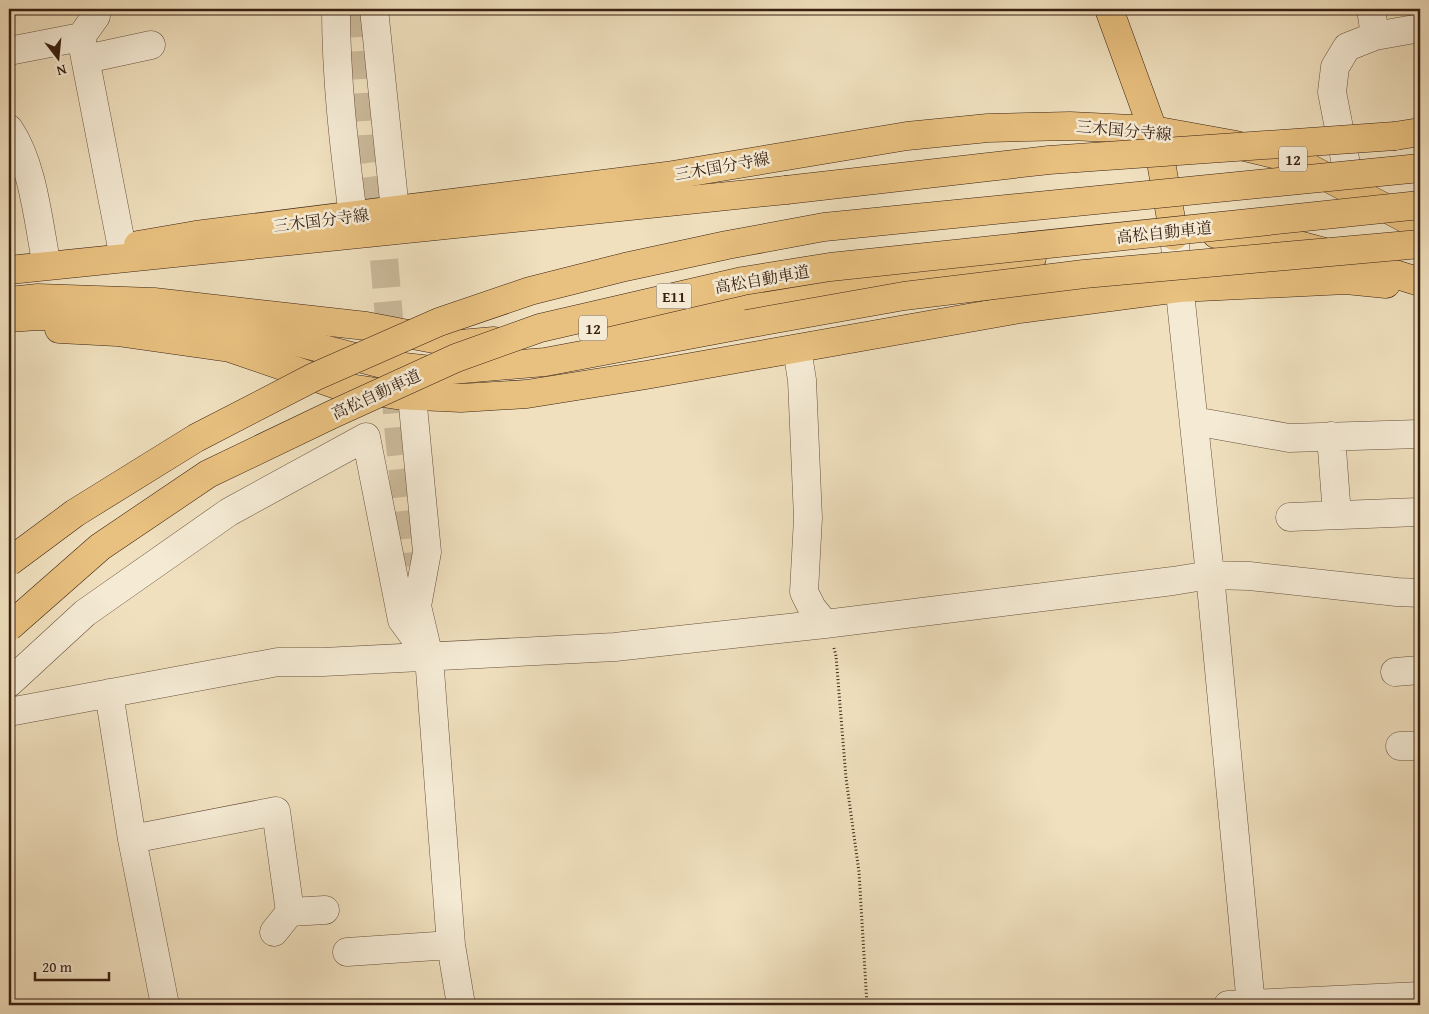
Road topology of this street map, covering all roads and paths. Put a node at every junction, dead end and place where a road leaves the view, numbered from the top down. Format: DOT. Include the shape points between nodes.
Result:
graph roads {
  1 [pos="95,9"];
  2 [pos="336,9"];
  3 [pos="374,9"];
  4 [pos="1109,9"];
  5 [pos="1371,9"];
  6 [pos="1420,28"];
  7 [pos="1375,36"];
  8 [pos="151,45"];
  9 [pos="84,48"];
  10 [pos="9,51"];
  11 [pos="9,129"];
  12 [pos="1153,130"];
  13 [pos="1408,134"];
  14 [pos="1420,168"];
  15 [pos="1351,190"];
  16 [pos="1420,205"];
  17 [pos="396,210"];
  18 [pos="352,216"];
  19 [pos="1420,226"];
  20 [pos="1174,236"];
  21 [pos="1420,244"];
  22 [pos="122,248"];
  23 [pos="46,261"];
  24 [pos="9,269"];
  25 [pos="1420,282"];
  26 [pos="1420,287"];
  27 [pos="1179,288"];
  28 [pos="9,301"];
  29 [pos="9,318"];
  30 [pos="9,329"];
  31 [pos="797,349"];
  32 [pos="412,396"];
  33 [pos="1194,422"];
  34 [pos="1419,434"];
  35 [pos="1331,436"];
  36 [pos="1418,512"];
  37 [pos="1337,515"];
  38 [pos="1290,517"];
  39 [pos="9,562"];
  40 [pos="413,566"];
  41 [pos="1210,575"];
  42 [pos="1420,593"];
  43 [pos="417,606"];
  44 [pos="825,624"];
  45 [pos="9,626"];
  46 [pos="429,657"];
  47 [pos="9,683"];
  48 [pos="109,693"];
  49 [pos="9,712"];
  50 [pos="132,839"];
  51 [pos="325,910"];
  52 [pos="451,945"];
  53 [pos="347,952"];
  54 [pos="1420,996"];
  55 [pos="1243,1004"];
  56 [pos="165,1005"];
  57 [pos="461,1005"];
  58 [pos="867,1005"];
  1 -- 9 [label="street" via="96,16"];
  2 -- 18 [label="street" via="336,49"];
  3 -- 17 [label="street"];
  4 -- 12 [label="main road"];
  5 -- 7 [label="street"];
  6 -- 7 [label="street"];
  7 -- 15 [label="street" via="1347,46 1335,67 1332,92"];
  8 -- 9 [label="street"];
  9 -- 10 [label="street"];
  9 -- 22 [label="street"];
  11 -- 23 [label="street" via="27,167"];
  12 -- 15 [label="main road, 三木国分寺線 / 12" via="1290,158"];
  12 -- 17 [label="main road, 三木国分寺線 / 12" via="1042,126 907,136 667,176"];
  12 -- 20 [label="main road"];
  13 -- 24 [label="main road, bridge" via="1049,160"];
  14 -- 39 [label="main road, E11, bridge" via="824,227 718,247 530,291 439,322 314,377 196,438 75,512"];
  15 -- 19 [label="main road, 三木国分寺線 / 12"];
  16 -- 45 [label="main road, 高松自動車道 / E11, bridge" via="830,267 743,280 540,328 456,358 208,474 100,547"];
  17 -- 18 [label="main road, 三木国分寺線 / 12"];
  18 -- 22 [label="main road, 三木国分寺線 / 12"];
  20 -- 25 [label="main road, 12" via="1238,234 1295,244"];
  20 -- 27 [label="street"];
  20 -- 28 [label="main road, 12" via="547,336 460,344 366,326 154,302 38,298"];
  21 -- 29 [label="main road, bridge" via="1046,279 904,296 544,362 440,371 386,364 273,336 121,318"];
  22 -- 23 [label="main road, 三木国分寺線 / 12"];
  23 -- 24 [label="main road, 三木国分寺線 / 12"];
  26 -- 27 [label="main road" via="1346,280"];
  27 -- 31 [label="main road" via="1019,309"];
  27 -- 33 [label="street"];
  30 -- 32 [label="main road" via="117,332 230,348 343,387"];
  31 -- 32 [label="main road" via="527,394 461,398"];
  31 -- 44 [label="street" via="802,380 808,518 804,592"];
  32 -- 43 [label="street" via="427,552"];
  33 -- 35 [label="street" via="1289,438"];
  33 -- 41 [label="street"];
  34 -- 35 [label="street"];
  35 -- 37 [label="street"];
  36 -- 37 [label="street"];
  37 -- 38 [label="street"];
  40 -- 43 [label="street"];
  41 -- 42 [label="street"];
  41 -- 44 [label="street"];
  41 -- 55 [label="street"];
  43 -- 46 [label="street"];
  44 -- 46 [label="street" via="615,647"];
  44 -- 58 [label="path" via="836,656 846,778 859,872"];
  46 -- 47 [label="street" via="402,620 366,437 229,512 85,613"];
  46 -- 48 [label="street" via="278,662"];
  46 -- 52 [label="street"];
  48 -- 49 [label="street"];
  48 -- 50 [label="street"];
  50 -- 51 [label="street" via="276,811 282,922"];
  50 -- 56 [label="street"];
  52 -- 53 [label="street"];
  52 -- 57 [label="street"];
  54 -- 55 [label="street"];
}
